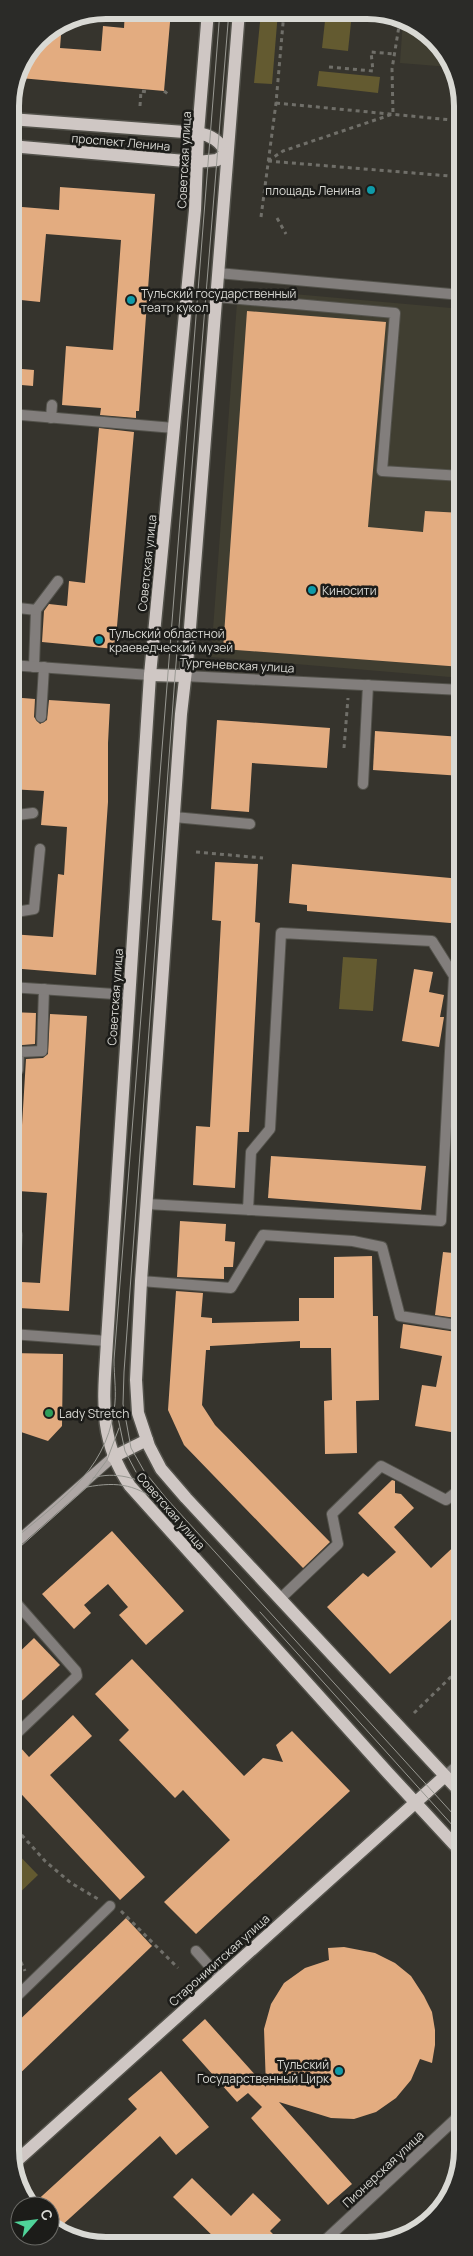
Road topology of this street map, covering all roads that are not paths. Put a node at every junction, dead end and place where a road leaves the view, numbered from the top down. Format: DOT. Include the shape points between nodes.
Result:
graph roads {
  1 [pos="207,19"];
  2 [pos="238,19"];
  3 [pos="19,120"];
  4 [pos="198,133"];
  5 [pos="19,147"];
  6 [pos="227,153"];
  7 [pos="197,162"];
  8 [pos="218,273"];
  9 [pos="454,294"];
  10 [pos="217,297"];
  11 [pos="52,405"];
  12 [pos="19,415"];
  13 [pos="51,418"];
  14 [pos="174,428"];
  15 [pos="454,476"];
  16 [pos="58,581"];
  17 [pos="19,608"];
  18 [pos="36,610"];
  19 [pos="19,666"];
  20 [pos="39,667"];
  21 [pos="150,675"];
  22 [pos="184,676"];
  23 [pos="368,685"];
  24 [pos="454,690"];
  25 [pos="41,717"];
  26 [pos="363,784"];
  27 [pos="33,813"];
  28 [pos="19,815"];
  29 [pos="174,817"];
  30 [pos="250,824"];
  31 [pos="40,849"];
  32 [pos="19,911"];
  33 [pos="19,988"];
  34 [pos="44,989"];
  35 [pos="129,995"];
  36 [pos="19,1052"];
  37 [pos="147,1204"];
  38 [pos="248,1210"];
  39 [pos="141,1281"];
  40 [pos="454,1325"];
  41 [pos="19,1335"];
  42 [pos="107,1341"];
  43 [pos="147,1440"];
  44 [pos="113,1457"];
  45 [pos="454,1494"];
  46 [pos="19,1540"];
  47 [pos="281,1598"];
  48 [pos="19,1606"];
  49 [pos="19,1731"];
  50 [pos="454,1769"];
  51 [pos="446,1776"];
  52 [pos="454,1785"];
  53 [pos="416,1802"];
  54 [pos="454,1844"];
  55 [pos="110,1906"];
  56 [pos="196,1951"];
  57 [pos="220,1978"];
  58 [pos="19,1994"];
  59 [pos="454,2120"];
  60 [pos="19,2159"];
  61 [pos="329,2237"];
  1 -- 4 [label="main road, Советская улица"];
  2 -- 6 [label="main road, Советская улица"];
  3 -- 4 [label="main road, проспект Ленина"];
  4 -- 6 [label="main road" via="219,142"];
  4 -- 7 [label="main road, Советская улица"];
  5 -- 7 [label="main road, проспект Ленина"];
  6 -- 7 [label="main road, проспект Ленина" via="217,160"];
  6 -- 8 [label="main road, Советская улица"];
  7 -- 14 [label="main road, Советская улица"];
  8 -- 9 [label="street"];
  8 -- 10 [label="main road, Советская улица"];
  10 -- 15 [label="street" via="395,313 382,471"];
  10 -- 22 [label="main road, Советская улица"];
  11 -- 13 [label="street"];
  12 -- 13 [label="street"];
  13 -- 14 [label="street"];
  14 -- 21 [label="main road, Советская улица"];
  16 -- 18 [label="street"];
  17 -- 18 [label="street"];
  18 -- 20 [label="street"];
  19 -- 20 [label="street, Тургеневская улица"];
  20 -- 21 [label="street, Тургеневская улица"];
  20 -- 25 [label="street"];
  21 -- 22 [label="main road, Тургеневская улица"];
  21 -- 35 [label="main road, Советская улица"];
  22 -- 23 [label="street, Тургеневская улица"];
  22 -- 29 [label="main road, Советская улица"];
  23 -- 24 [label="street, Тургеневская улица"];
  23 -- 26 [label="street"];
  27 -- 28 [label="street"];
  29 -- 30 [label="street"];
  29 -- 37 [label="main road, Советская улица"];
  31 -- 32 [label="street" via="34,909"];
  33 -- 34 [label="street"];
  34 -- 35 [label="street"];
  34 -- 36 [label="street" via="42,1051"];
  35 -- 42 [label="main road, Советская улица"];
  37 -- 38 [label="street"];
  37 -- 39 [label="main road, Советская улица"];
  38 -- 38 [label="street" via="441,1221 454,976 432,941 281,933 270,1128 251,1152"];
  39 -- 40 [label="street" via="231,1288 263,1235 353,1241 382,1247 400,1316"];
  39 -- 43 [label="main road, Советская улица" via="136,1380 138,1413"];
  41 -- 42 [label="street"];
  42 -- 44 [label="main road, Советская улица" via="103,1410"];
  43 -- 44 [label="main road"];
  43 -- 47 [label="main road, Советская улица" via="161,1469"];
  44 -- 46 [label="main road"];
  44 -- 53 [label="main road, Советская улица" via="130,1486"];
  45 -- 47 [label="street" via="446,1500 381,1466 332,1514 338,1544"];
  47 -- 51 [label="main road, Советская улица"];
  48 -- 49 [label="street" via="77,1676"];
  50 -- 51 [label="street"];
  51 -- 52 [label="main road, Советская улица"];
  51 -- 53 [label="main road, Староникитская улица"];
  53 -- 54 [label="main road, Советская улица"];
  53 -- 57 [label="main road, Староникитская улица"];
  55 -- 58 [label="street"];
  56 -- 57 [label="street"];
  57 -- 60 [label="main road, Староникитская улица"];
  59 -- 61 [label="street, Пионерская улица"];
}
